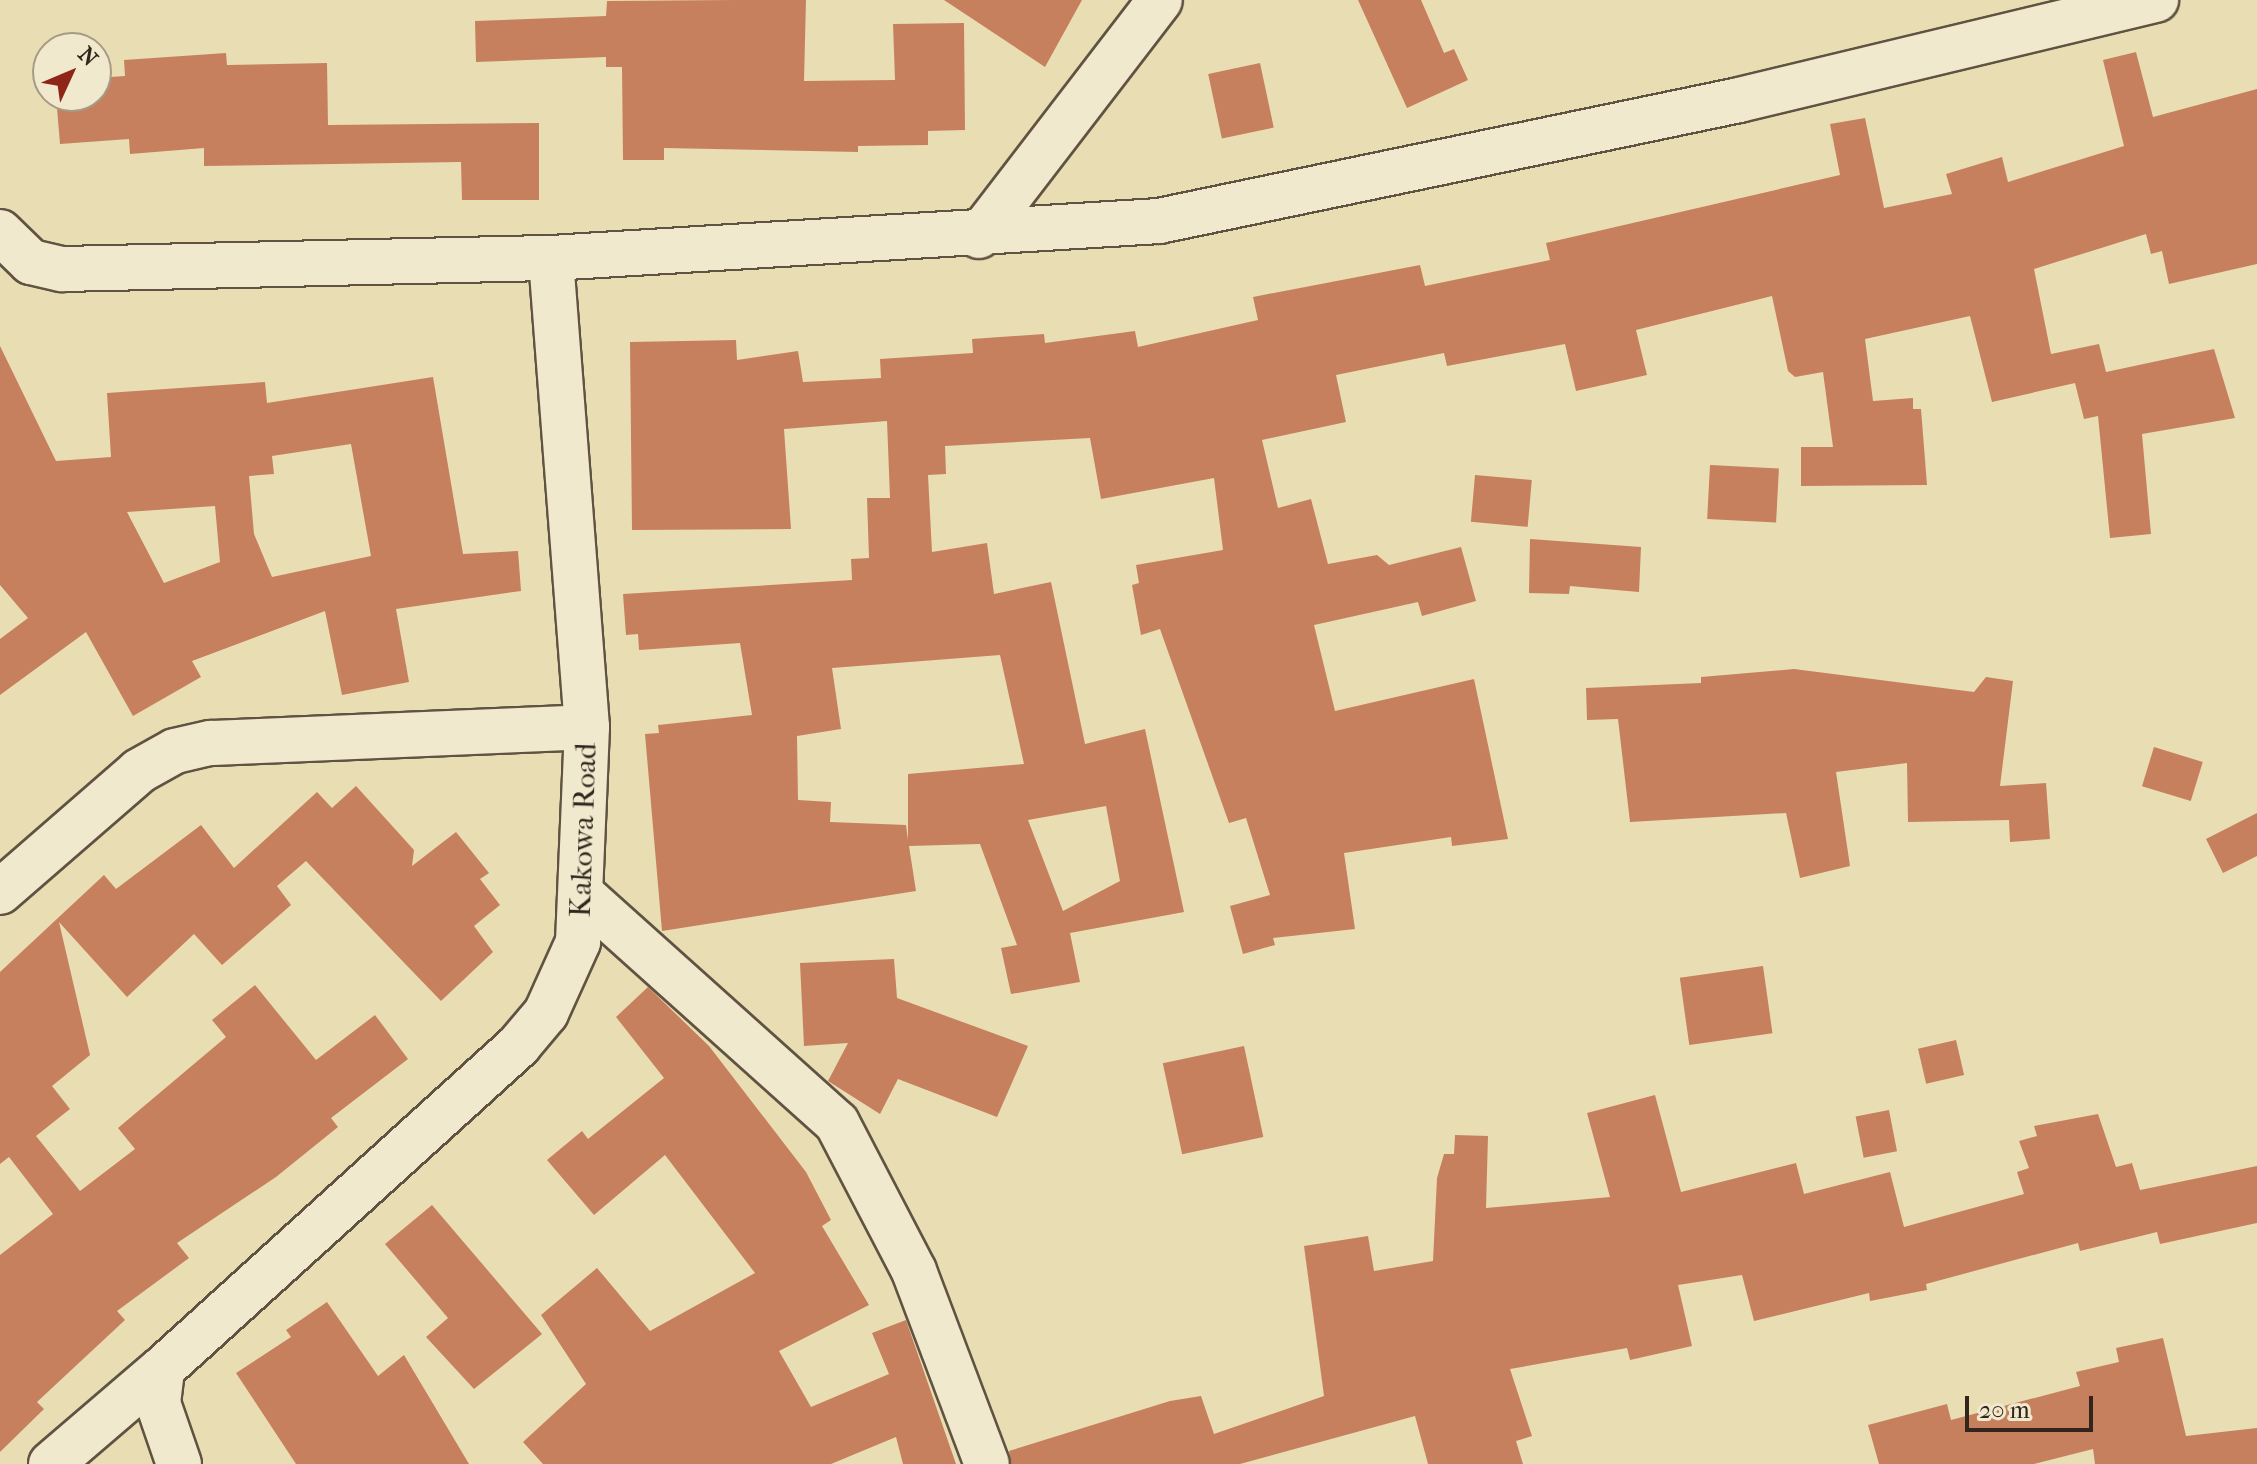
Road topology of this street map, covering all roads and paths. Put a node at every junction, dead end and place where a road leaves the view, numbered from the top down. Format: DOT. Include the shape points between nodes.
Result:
graph roads {
  1 [pos="1160,0"];
  2 [pos="2156,0"];
  3 [pos="979,236"];
  4 [pos="3,243"];
  5 [pos="551,258"];
  6 [pos="587,727"];
  7 [pos="0,892"];
  8 [pos="585,897"];
  9 [pos="162,1369"];
  10 [pos="51,1464"];
  11 [pos="179,1464"];
  12 [pos="987,1464"];
  1 -- 3 [label="street"];
  2 -- 3 [label="street" via="1739,100 1265,202 1159,221"];
  3 -- 5 [label="street"];
  4 -- 5 [label="street" via="62,269"];
  5 -- 6 [label="street, Kakowa Road"];
  6 -- 7 [label="street" via="211,743 175,751 139,771"];
  6 -- 8 [label="street, Kakowa Road"];
  8 -- 9 [label="street, Kakowa Road" via="565,978 519,1045"];
  8 -- 12 [label="street" via="837,1123 914,1271"];
  9 -- 10 [label="street, Kakowa Road"];
  9 -- 11 [label="street" via="158,1403"];
}
